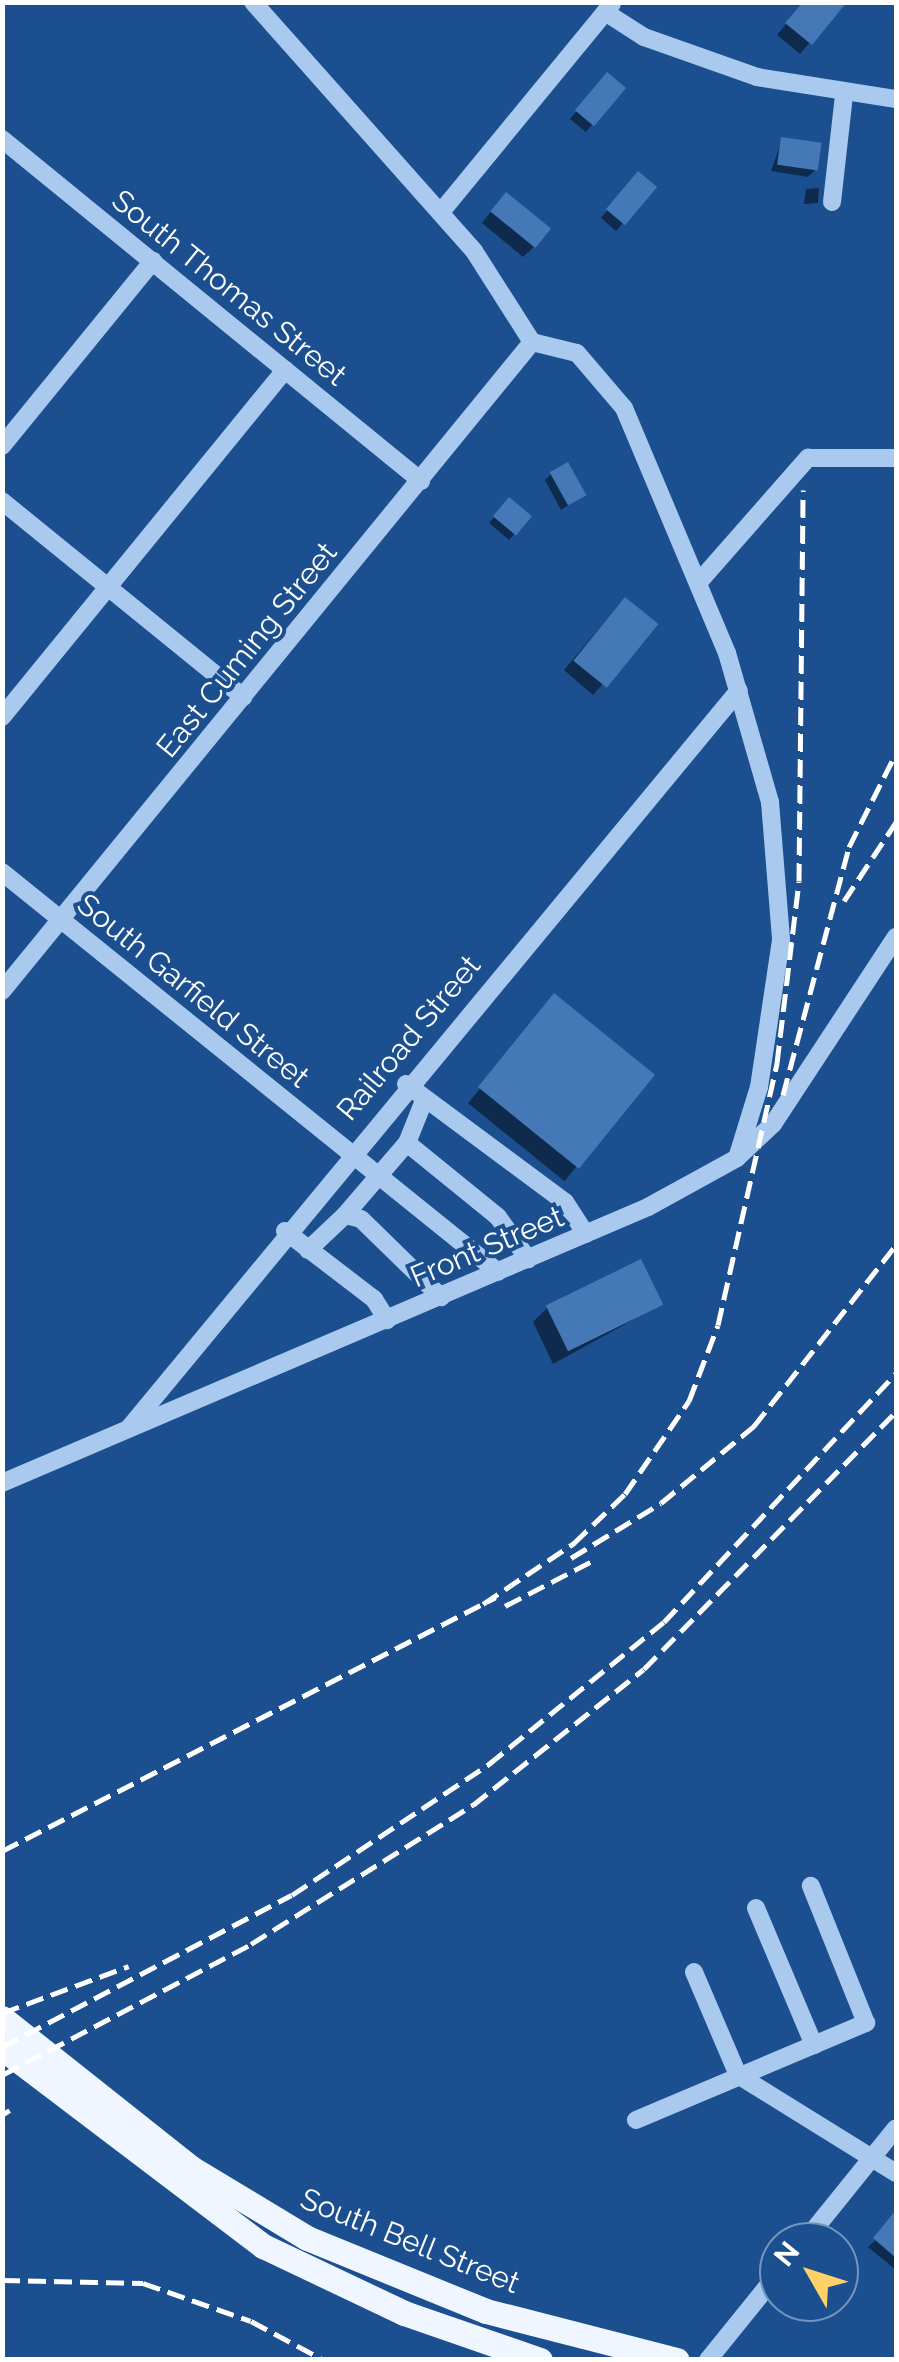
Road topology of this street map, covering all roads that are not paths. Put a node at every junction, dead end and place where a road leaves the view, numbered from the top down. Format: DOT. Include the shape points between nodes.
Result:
graph roads {
  1 [pos="262,6"];
  2 [pos="609,7"];
  3 [pos="844,95"];
  4 [pos="896,100"];
  5 [pos="2,138"];
  6 [pos="832,202"];
  7 [pos="441,212"];
  8 [pos="154,262"];
  9 [pos="532,342"];
  10 [pos="285,370"];
  11 [pos="2,446"];
  12 [pos="896,458"];
  13 [pos="421,481"];
  14 [pos="2,501"];
  15 [pos="698,583"];
  16 [pos="109,588"];
  17 [pos="740,690"];
  18 [pos="243,697"];
  19 [pos="2,716"];
  20 [pos="2,872"];
  21 [pos="62,920"];
  22 [pos="896,937"];
  23 [pos="2,991"];
  24 [pos="406,1084"];
  25 [pos="425,1098"];
  26 [pos="407,1144"];
  27 [pos="349,1152"];
  28 [pos="737,1158"];
  29 [pos="376,1174"];
  30 [pos="345,1215"];
  31 [pos="284,1231"];
  32 [pos="586,1234"];
  33 [pos="308,1250"];
  34 [pos="528,1259"];
  35 [pos="498,1272"];
  36 [pos="441,1297"];
  37 [pos="386,1320"];
  38 [pos="128,1428"];
  39 [pos="2,1483"];
  40 [pos="811,1886"];
  41 [pos="756,1908"];
  42 [pos="694,1972"];
  43 [pos="2,2018"];
  44 [pos="814,2045"];
  45 [pos="2,2048"];
  46 [pos="738,2075"];
  47 [pos="636,2120"];
  48 [pos="896,2128"];
  49 [pos="874,2156"];
  50 [pos="896,2173"];
  51 [pos="820,2222"];
  52 [pos="759,2297"];
  53 [pos="540,2360"];
  54 [pos="677,2360"];
  55 [pos="708,2360"];
  1 -- 7 [label="street"];
  2 -- 3 [label="street" via="671,48"];
  2 -- 7 [label="street"];
  3 -- 4 [label="street"];
  3 -- 6 [label="street"];
  5 -- 8 [label="street, South Thomas Street"];
  7 -- 9 [label="street"];
  8 -- 10 [label="street, South Thomas Street"];
  8 -- 11 [label="street"];
  9 -- 13 [label="street, East Cuming Street"];
  9 -- 15 [label="street" via="577,353 624,408"];
  10 -- 13 [label="street, South Thomas Street"];
  10 -- 16 [label="street"];
  12 -- 15 [label="street" via="808,458"];
  13 -- 18 [label="street, East Cuming Street"];
  14 -- 16 [label="street"];
  15 -- 17 [label="street"];
  16 -- 18 [label="street"];
  16 -- 19 [label="street"];
  17 -- 24 [label="street, Railroad Street"];
  17 -- 28 [label="street" via="783,896 759,1087"];
  18 -- 21 [label="street, East Cuming Street"];
  20 -- 21 [label="street, South Garfield Street"];
  21 -- 23 [label="street, East Cuming Street"];
  21 -- 27 [label="street, South Garfield Street"];
  22 -- 28 [label="street, Front Street" via="773,1124"];
  24 -- 25 [label="street"];
  24 -- 27 [label="street, Railroad Street"];
  25 -- 26 [label="street"];
  25 -- 32 [label="street" via="566,1202"];
  26 -- 29 [label="street"];
  26 -- 34 [label="street" via="498,1217"];
  27 -- 29 [label="street, South Garfield Street"];
  27 -- 31 [label="street, Railroad Street"];
  28 -- 32 [label="street, Front Street"];
  29 -- 30 [label="street"];
  29 -- 35 [label="street, South Garfield Street"];
  30 -- 33 [label="street"];
  30 -- 36 [label="street" via="416,1263"];
  31 -- 33 [label="street"];
  31 -- 38 [label="street, Railroad Street"];
  32 -- 34 [label="street, Front Street"];
  33 -- 37 [label="street"];
  34 -- 35 [label="street, Front Street"];
  35 -- 36 [label="street, Front Street"];
  36 -- 37 [label="street, Front Street"];
  37 -- 38 [label="street, Front Street"];
  38 -- 39 [label="street, Front Street"];
  40 -- 44 [label="street" via="866,2023"];
  41 -- 44 [label="street"];
  42 -- 46 [label="street"];
  43 -- 54 [label="main road, South Bell Street" via="150,2138 252,2208 348,2257 486,2311"];
  44 -- 46 [label="street"];
  45 -- 53 [label="main road, South Bell Street" via="126,2148 300,2266"];
  46 -- 47 [label="street"];
  46 -- 49 [label="street"];
  48 -- 49 [label="street"];
  49 -- 50 [label="street"];
  49 -- 51 [label="street"];
  52 -- 55 [label="street"];
}
